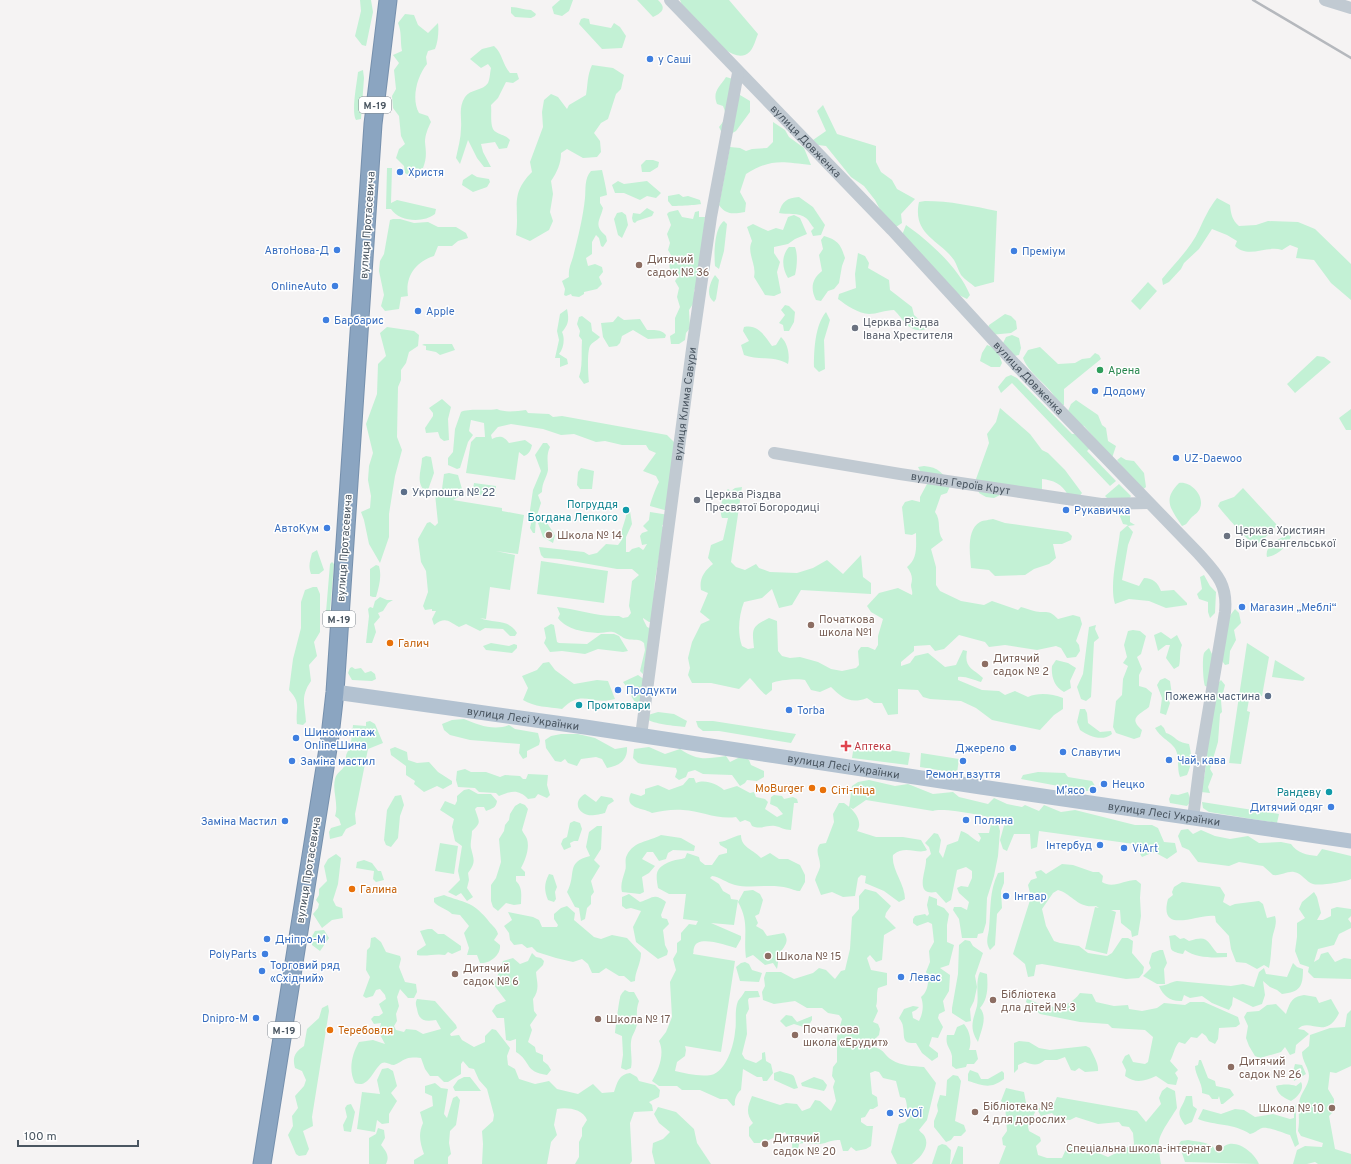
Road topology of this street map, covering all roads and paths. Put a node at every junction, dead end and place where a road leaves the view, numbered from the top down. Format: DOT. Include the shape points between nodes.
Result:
graph roads {
  1 [pos="388,0"];
  2 [pos="670,0"];
  3 [pos="1326,0"];
  4 [pos="1351,8"];
  5 [pos="738,73"];
  6 [pos="774,453"];
  7 [pos="1148,503"];
  8 [pos="335,692"];
  9 [pos="641,736"];
  10 [pos="1193,818"];
  11 [pos="1351,841"];
  12 [pos="262,1164"];
  1 -- 8 [label="highway, вулиця Протасевича / М-19" via="373,124"];
  2 -- 5 [label="street, вулиця Довженка"];
  3 -- 4 [label="street"];
  5 -- 7 [label="street, вулиця Довженка" via="892,230"];
  5 -- 9 [label="street, вулиця Клима Савури" via="711,217"];
  6 -- 7 [label="street, вулиця Героїв Крут" via="1101,504"];
  7 -- 10 [label="street, вулиця Довженка" via="1213,570 1226,594 1221,640 1200,755"];
  8 -- 9 [label="main road, вулиця Лесі Українки"];
  8 -- 12 [label="highway, вулиця Протасевича / М-19"];
  9 -- 10 [label="main road, вулиця Лесі Українки"];
  10 -- 11 [label="main road, вулиця Лесі Українки"];
}
